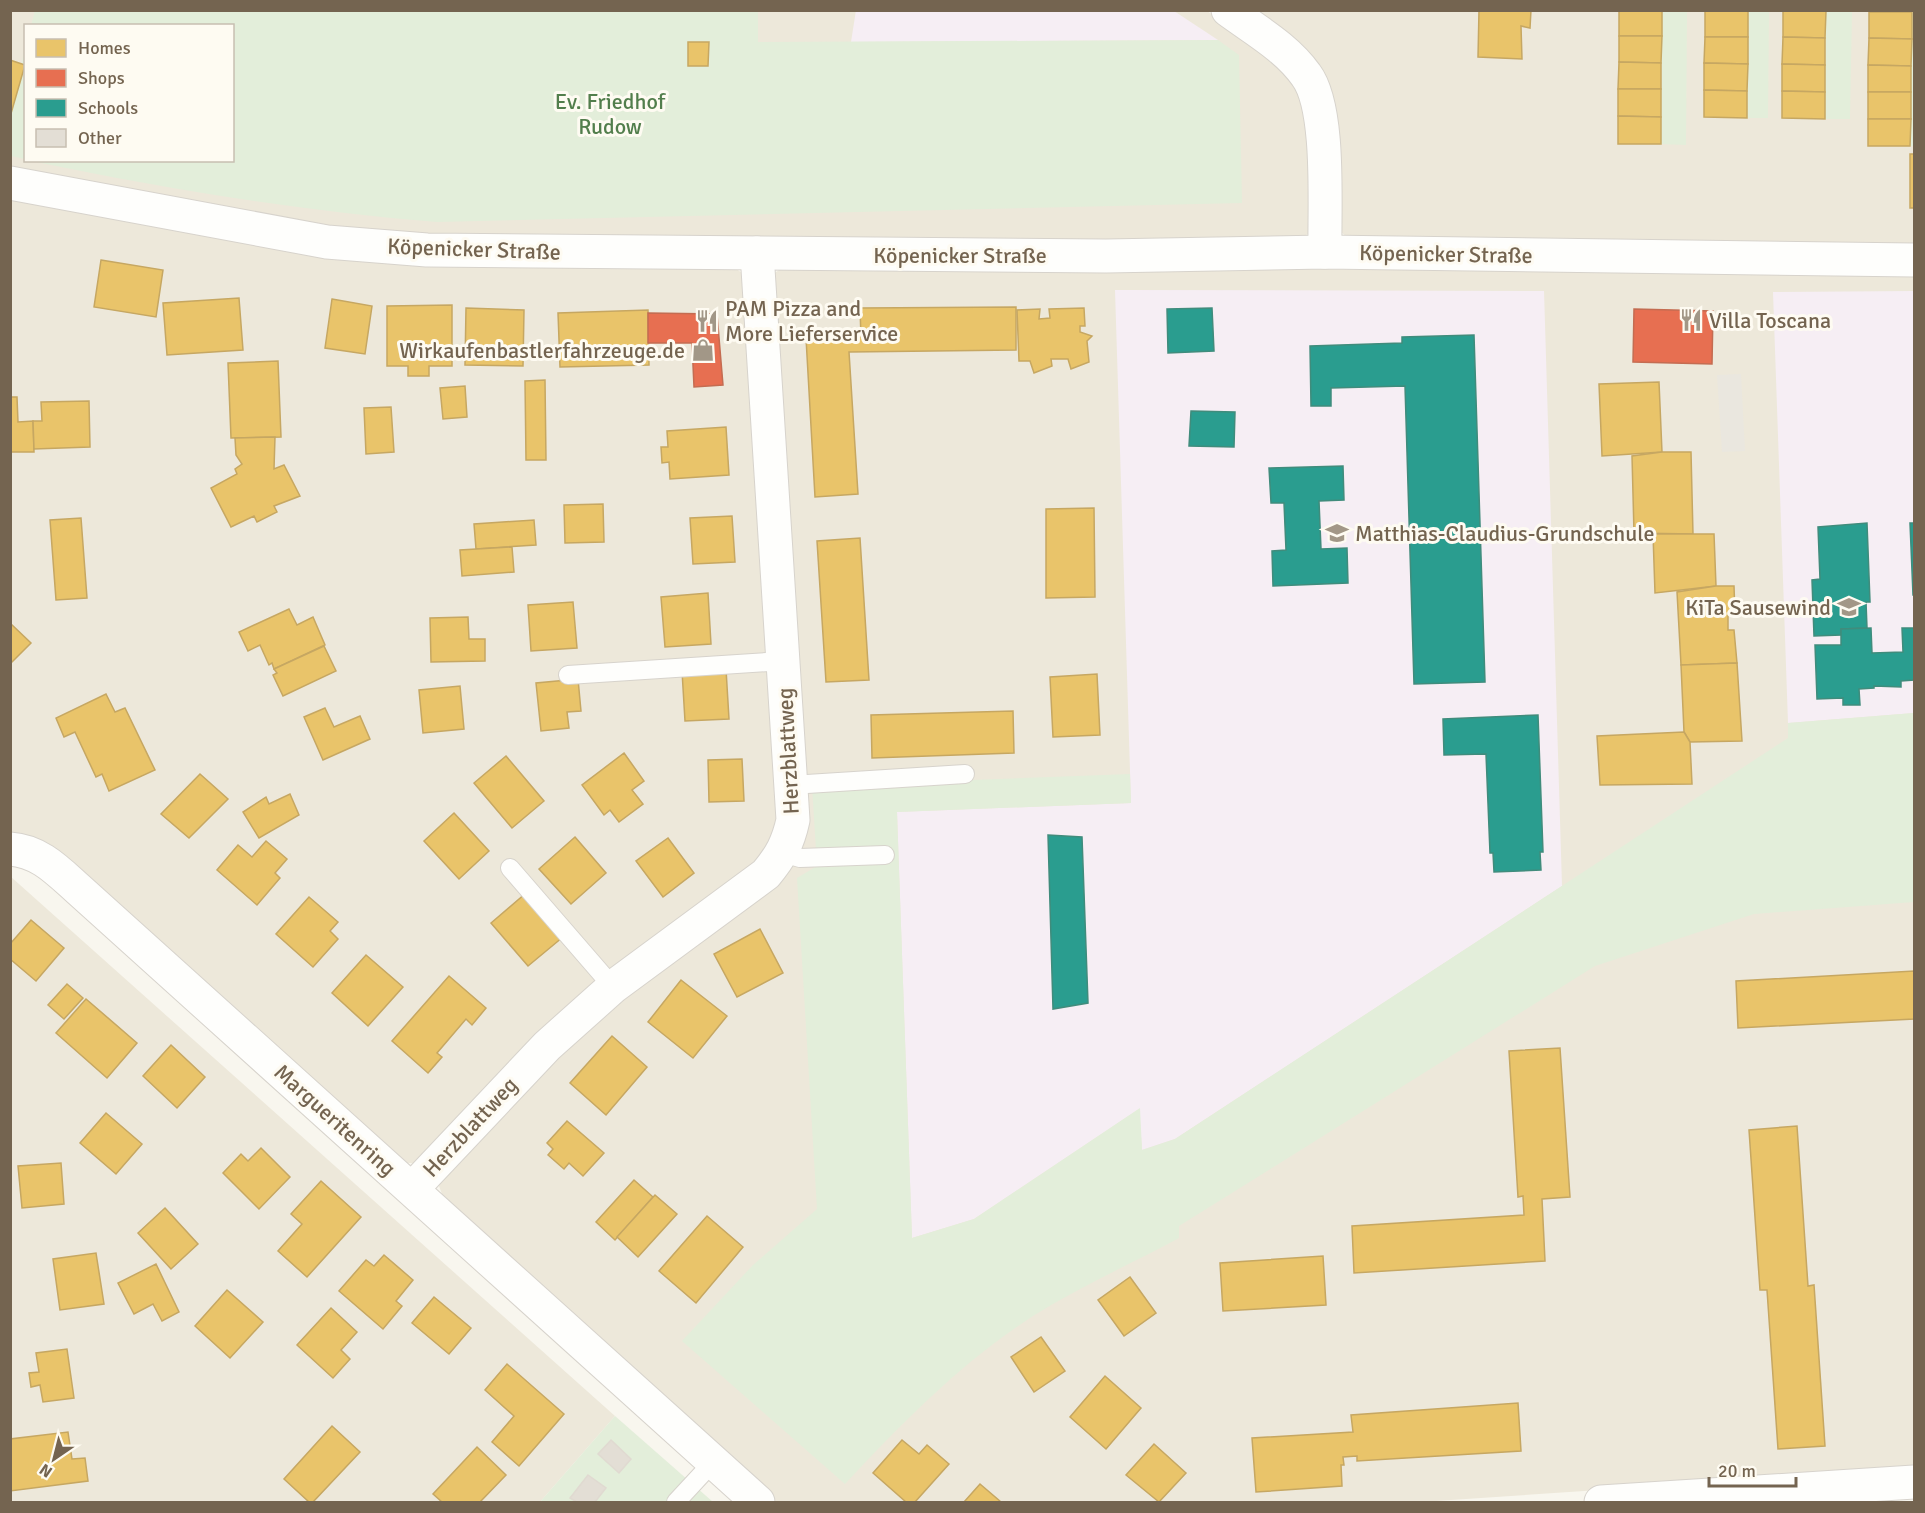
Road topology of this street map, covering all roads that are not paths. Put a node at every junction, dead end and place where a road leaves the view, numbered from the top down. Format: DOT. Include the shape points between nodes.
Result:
graph roads {
  1 [pos="1228,10"];
  2 [pos="10,183"];
  3 [pos="1325,252"];
  4 [pos="758,253"];
  5 [pos="1914,260"];
  6 [pos="783,661"];
  7 [pos="568,675"];
  8 [pos="965,774"];
  9 [pos="790,784"];
  10 [pos="10,849"];
  11 [pos="783,853"];
  12 [pos="885,855"];
  13 [pos="510,868"];
  14 [pos="612,987"];
  15 [pos="412,1189"];
  16 [pos="714,1461"];
  17 [pos="1914,1482"];
  18 [pos="676,1503"];
  19 [pos="758,1503"];
  20 [pos="1601,1503"];
  1 -- 3 [label="street" via="1289,55 1308,77 1322,125"];
  2 -- 4 [label="street, Köpenicker Straße" via="327,242 427,250"];
  3 -- 4 [label="street, Köpenicker Straße" via="1106,256"];
  3 -- 5 [label="street, Köpenicker Straße"];
  4 -- 6 [label="street, Herzblattweg"];
  6 -- 7 [label="lane"];
  6 -- 9 [label="street, Herzblattweg"];
  8 -- 9 [label="lane"];
  9 -- 11 [label="street, Herzblattweg" via="793,820"];
  10 -- 15 [label="street, Margueritenring" via="41,858 77,888"];
  11 -- 12 [label="lane" via="800,858"];
  11 -- 14 [label="street, Herzblattweg" via="766,874"];
  13 -- 14 [label="lane"];
  14 -- 15 [label="street, Herzblattweg" via="532,1061"];
  15 -- 16 [label="street, Margueritenring"];
  16 -- 18 [label="lane"];
  16 -- 19 [label="street, Margueritenring"];
  17 -- 20 [label="street"];
}
